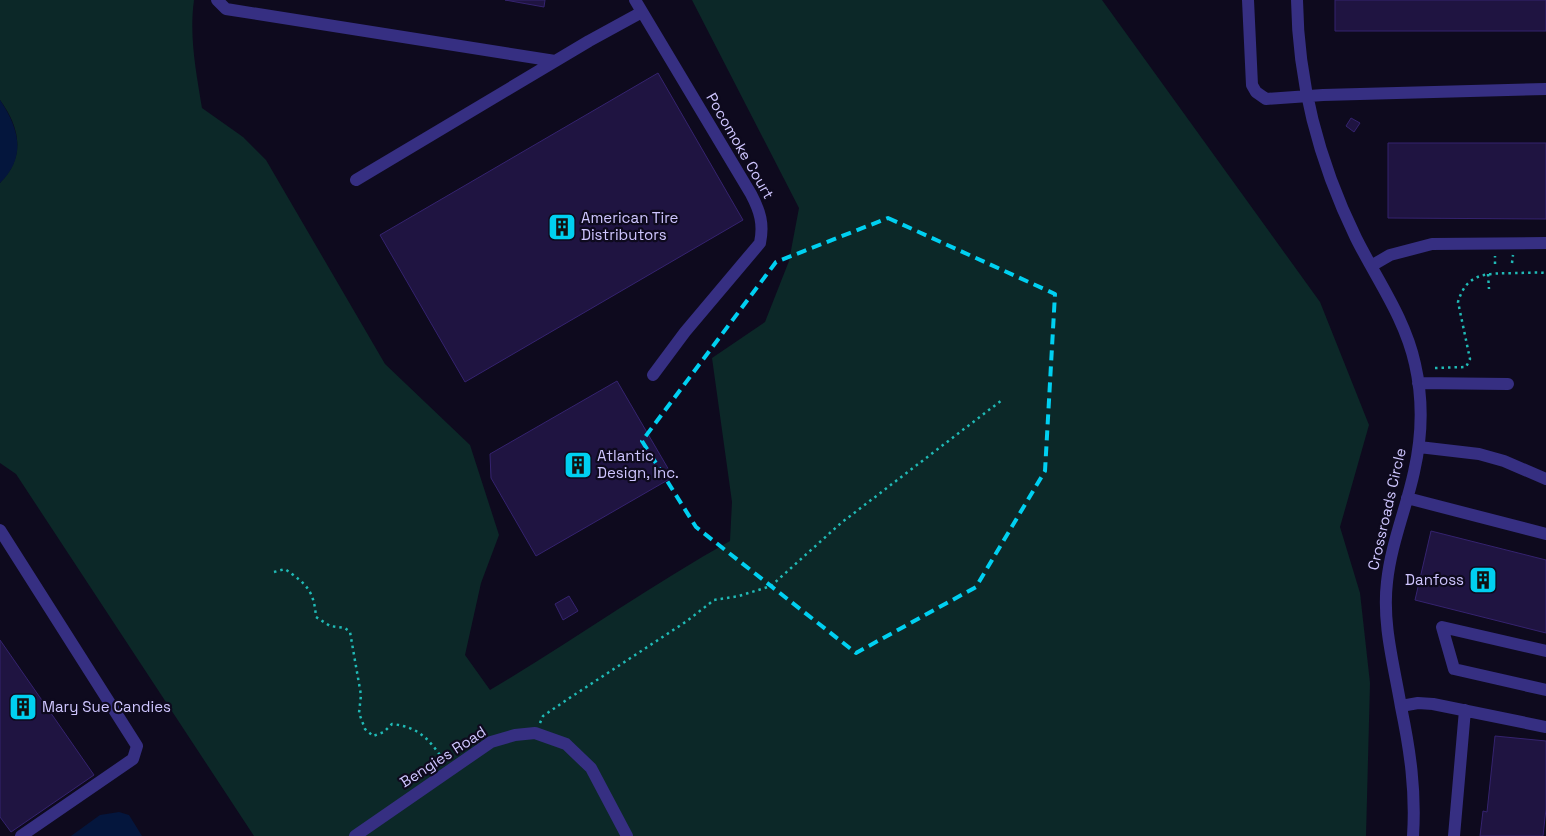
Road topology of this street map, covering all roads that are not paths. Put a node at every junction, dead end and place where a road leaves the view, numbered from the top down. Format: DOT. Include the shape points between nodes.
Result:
graph roads {
  1 [pos="217,0"];
  2 [pos="635,0"];
  3 [pos="1248,0"];
  4 [pos="1297,0"];
  5 [pos="642,12"];
  6 [pos="555,62"];
  7 [pos="1546,90"];
  8 [pos="1305,96"];
  9 [pos="356,180"];
  10 [pos="1546,243"];
  11 [pos="1371,266"];
  12 [pos="653,375"];
  13 [pos="1418,383"];
  14 [pos="1508,384"];
  15 [pos="1419,447"];
  16 [pos="1546,479"];
  17 [pos="1407,498"];
  18 [pos="0,530"];
  19 [pos="1546,534"];
  20 [pos="1546,651"];
  21 [pos="1546,690"];
  22 [pos="1401,706"];
  23 [pos="1465,710"];
  24 [pos="1546,727"];
  25 [pos="21,836"];
  26 [pos="356,836"];
  27 [pos="627,836"];
  28 [pos="1413,836"];
  29 [pos="1454,836"];
  1 -- 6 [label="street" via="226,9"];
  2 -- 5 [label="street, Pocomoke Court"];
  3 -- 8 [label="street" via="1252,84 1256,92 1266,99"];
  4 -- 8 [label="street, Crossroads Circle"];
  5 -- 6 [label="street"];
  5 -- 12 [label="street, Pocomoke Court" via="751,194 763,231 760,243"];
  6 -- 9 [label="street"];
  7 -- 8 [label="street"];
  8 -- 11 [label="street, Crossroads Circle" via="1332,186"];
  10 -- 11 [label="street" via="1432,244 1390,255"];
  11 -- 13 [label="street, Crossroads Circle" via="1403,326"];
  13 -- 14 [label="street"];
  13 -- 15 [label="street, Crossroads Circle"];
  15 -- 16 [label="street" via="1480,454"];
  15 -- 17 [label="street, Crossroads Circle"];
  17 -- 19 [label="street"];
  17 -- 22 [label="street, Crossroads Circle" via="1391,557 1385,603"];
  18 -- 25 [label="street" via="137,746 132,759"];
  20 -- 21 [label="street" via="1442,627 1454,669"];
  22 -- 23 [label="street" via="1433,704"];
  22 -- 28 [label="street, Crossroads Circle" via="1414,787"];
  23 -- 24 [label="street"];
  23 -- 29 [label="street"];
  26 -- 27 [label="street, Bengies Road" via="491,742 535,733 566,744 591,768"];
}
